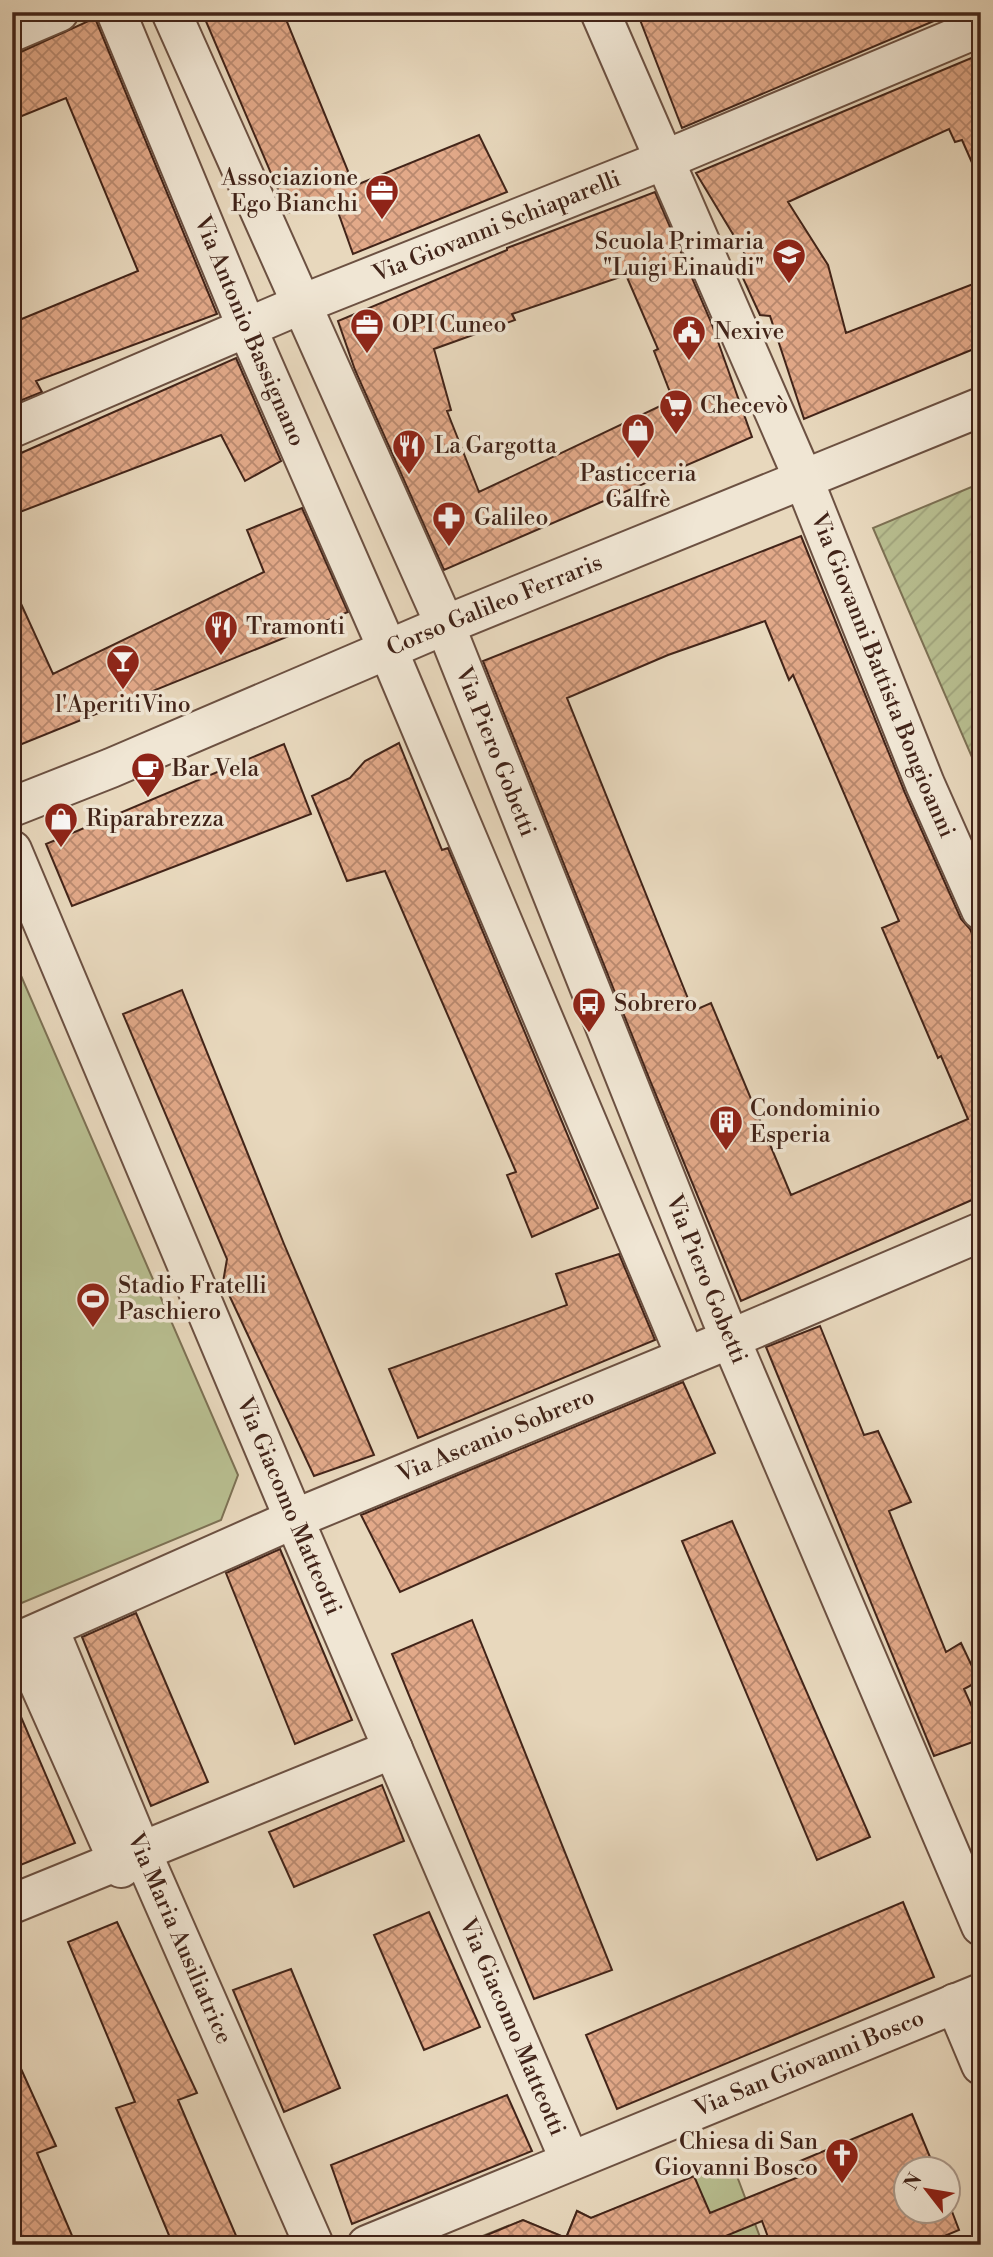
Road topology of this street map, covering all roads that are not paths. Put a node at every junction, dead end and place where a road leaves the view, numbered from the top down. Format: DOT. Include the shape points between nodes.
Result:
graph roads {
  1 [pos="59,12"];
  2 [pos="116,12"];
  3 [pos="171,12"];
  4 [pos="600,12"];
  5 [pos="981,27"];
  6 [pos="12,32"];
  7 [pos="664,160"];
  8 [pos="302,304"];
  9 [pos="247,328"];
  10 [pos="981,407"];
  11 [pos="12,428"];
  12 [pos="803,478"];
  13 [pos="445,625"];
  14 [pos="388,650"];
  15 [pos="12,807"];
  16 [pos="12,850"];
  17 [pos="981,910"];
  18 [pos="981,1232"];
  19 [pos="730,1339"];
  20 [pos="686,1357"];
  21 [pos="294,1519"];
  22 [pos="27,1638"];
  23 [pos="393,1749"];
  24 [pos="130,1857"];
  25 [pos="12,1905"];
  26 [pos="981,1926"];
  27 [pos="968,1998"];
  28 [pos="981,2065"];
  29 [pos="570,2161"];
  30 [pos="286,2245"];
  31 [pos="314,2245"];
  32 [pos="366,2245"];
  1 -- 6 [label="street"];
  2 -- 9 [label="street, Via Antonio Bassignano"];
  3 -- 8 [label="street"];
  4 -- 7 [label="street, Via Giovanni Battista Bongioanni"];
  5 -- 7 [label="street, Via Giovanni Schiaparelli"];
  7 -- 8 [label="street, Via Giovanni Schiaparelli"];
  7 -- 12 [label="street, Via Giovanni Battista Bongioanni"];
  8 -- 9 [label="street, Via Giovanni Schiaparelli"];
  8 -- 13 [label="street"];
  9 -- 11 [label="street, Via Giovanni Schiaparelli"];
  9 -- 14 [label="street, Via Antonio Bassignano"];
  10 -- 12 [label="street, Corso Galileo Ferraris"];
  12 -- 13 [label="street, Corso Galileo Ferraris"];
  12 -- 17 [label="street, Via Giovanni Battista Bongioanni"];
  13 -- 14 [label="street, Corso Galileo Ferraris"];
  13 -- 19 [label="street, Via Piero Gobetti"];
  14 -- 15 [label="street, Corso Galileo Ferraris"];
  14 -- 20 [label="street"];
  16 -- 21 [label="street, Via Giacomo Matteotti"];
  18 -- 19 [label="street, Via Ascanio Sobrero"];
  19 -- 20 [label="street, Via Ascanio Sobrero"];
  19 -- 26 [label="street, Via Piero Gobetti"];
  20 -- 21 [label="street, Via Ascanio Sobrero"];
  21 -- 22 [label="street, Via Ascanio Sobrero"];
  21 -- 23 [label="street, Via Giacomo Matteotti"];
  22 -- 24 [label="street, Via Maria Ausiliatrice"];
  23 -- 24 [label="street"];
  23 -- 29 [label="street, Via Giacomo Matteotti"];
  24 -- 25 [label="street"];
  24 -- 30 [label="street, Via Maria Ausiliatrice"];
  24 -- 31 [label="street, Via Maria Ausiliatrice"];
  27 -- 28 [label="street"];
  27 -- 29 [label="street, Via San Giovanni Bosco"];
  29 -- 32 [label="street, Via San Giovanni Bosco"];
}
